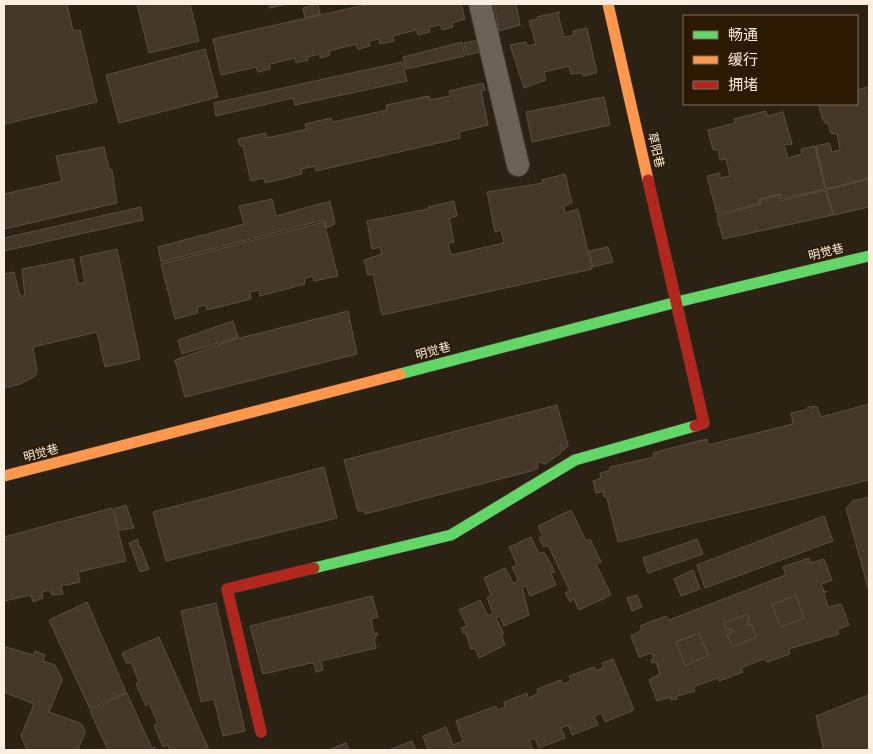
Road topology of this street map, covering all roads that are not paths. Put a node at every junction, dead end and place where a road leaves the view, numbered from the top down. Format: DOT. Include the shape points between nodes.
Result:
graph roads {
  1 [pos="480,4"];
  2 [pos="608,4"];
  3 [pos="518,166"];
  4 [pos="869,256"];
  5 [pos="677,302"];
  6 [pos="4,476"];
  7 [pos="261,732"];
  1 -- 3 [label="street"];
  2 -- 5 [label="street, 草阳巷"];
  4 -- 5 [label="street, 明觉巷"];
  5 -- 6 [label="street, 明觉巷"];
  5 -- 7 [label="street, 草阳巷" via="704,422 575,460 451,535 227,589"];
}
